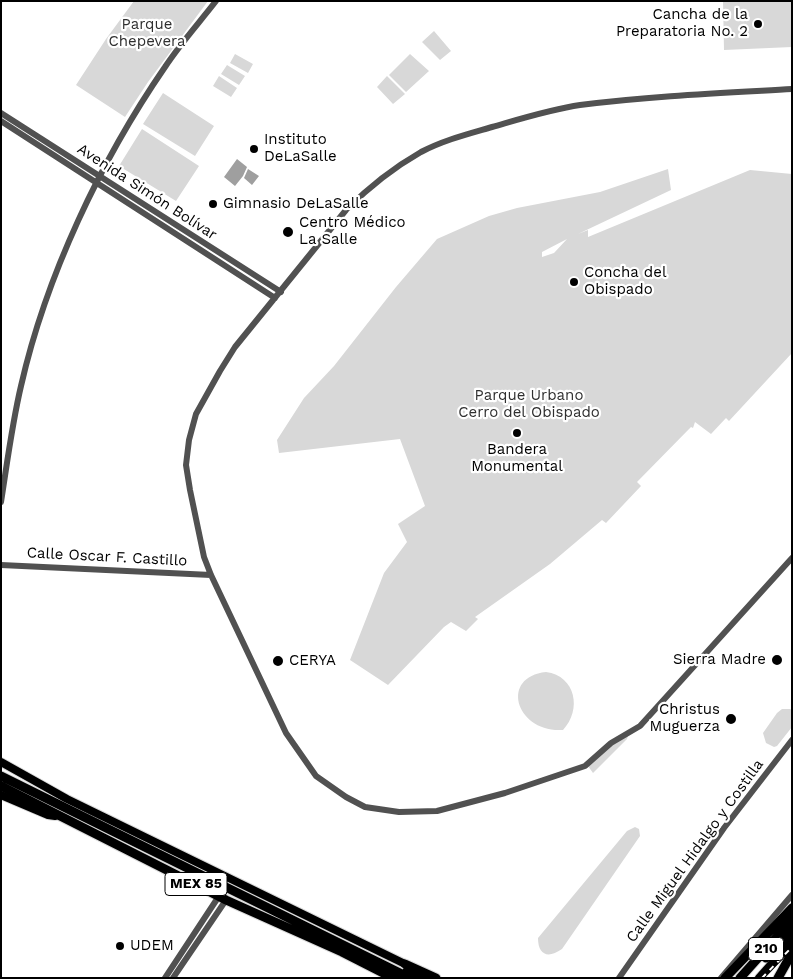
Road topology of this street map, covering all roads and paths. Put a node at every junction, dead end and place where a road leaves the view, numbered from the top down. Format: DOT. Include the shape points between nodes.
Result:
graph roads {
  1 [pos="216,1"];
  2 [pos="792,89"];
  3 [pos="1,113"];
  4 [pos="1,121"];
  5 [pos="98,179"];
  6 [pos="281,292"];
  7 [pos="276,298"];
  8 [pos="1,502"];
  9 [pos="792,558"];
  10 [pos="1,565"];
  11 [pos="211,574"];
  12 [pos="792,740"];
  13 [pos="1,762"];
  14 [pos="1,776"];
  15 [pos="1,786"];
  16 [pos="1,795"];
  17 [pos="59,816"];
  18 [pos="792,895"];
  19 [pos="223,898"];
  20 [pos="792,908"];
  21 [pos="792,920"];
  22 [pos="792,930"];
  23 [pos="792,941"];
  24 [pos="792,953"];
  25 [pos="405,964"];
  26 [pos="388,966"];
  27 [pos="165,978"];
  28 [pos="174,978"];
  29 [pos="393,978"];
  30 [pos="410,978"];
  31 [pos="421,978"];
  32 [pos="428,978"];
  33 [pos="436,978"];
  34 [pos="619,978"];
  35 [pos="721,978"];
  36 [pos="726,978"];
  37 [pos="740,978"];
  38 [pos="747,978"];
  39 [pos="759,978"];
  40 [pos="778,978"];
  1 -- 5 [label="street" via="164,68"];
  2 -- 6 [label="street" via="579,105 447,140 394,169 367,190 346,210"];
  3 -- 5 [label="street, Avenida Simón Bolívar"];
  4 -- 5 [label="street, Avenida Simón Bolívar"];
  5 -- 6 [label="street, Avenida Simón Bolívar"];
  5 -- 7 [label="street, Avenida Simón Bolívar"];
  5 -- 8 [label="street" via="55,275 30,350 20,387"];
  6 -- 7 [label="street"];
  7 -- 11 [label="street" via="235,347 220,371 196,414 188,440 186,465 190,490 204,557"];
  9 -- 11 [label="street" via="640,726 612,743 585,766 505,793 428,812 365,807 316,776 286,733"];
  10 -- 11 [label="street, Calle Oscar F. Castillo"];
  12 -- 34 [label="street, Calle Miguel Hidalgo y Costilla" via="724,828"];
  13 -- 25 [label="main road, MEX 85" via="75,802"];
  14 -- 26 [label="highway, MEX 85"];
  15 -- 17 [label="highway, MEX 85"];
  16 -- 17 [label="main road" via="48,815"];
  17 -- 19 [label="highway, MEX 85"];
  18 -- 35 [label="street"];
  19 -- 27 [label="street"];
  19 -- 28 [label="street"];
  19 -- 29 [label="highway, MEX 85"];
  20 -- 36 [label="highway"];
  21 -- 37 [label="highway, 210"];
  22 -- 38 [label="highway"];
  23 -- 39 [label="main road"];
  24 -- 40 [label="highway"];
  25 -- 32 [label="highway"];
  25 -- 33 [label="highway"];
  26 -- 30 [label="highway, MEX 85"];
  26 -- 31 [label="highway" via="398,966"];
}
